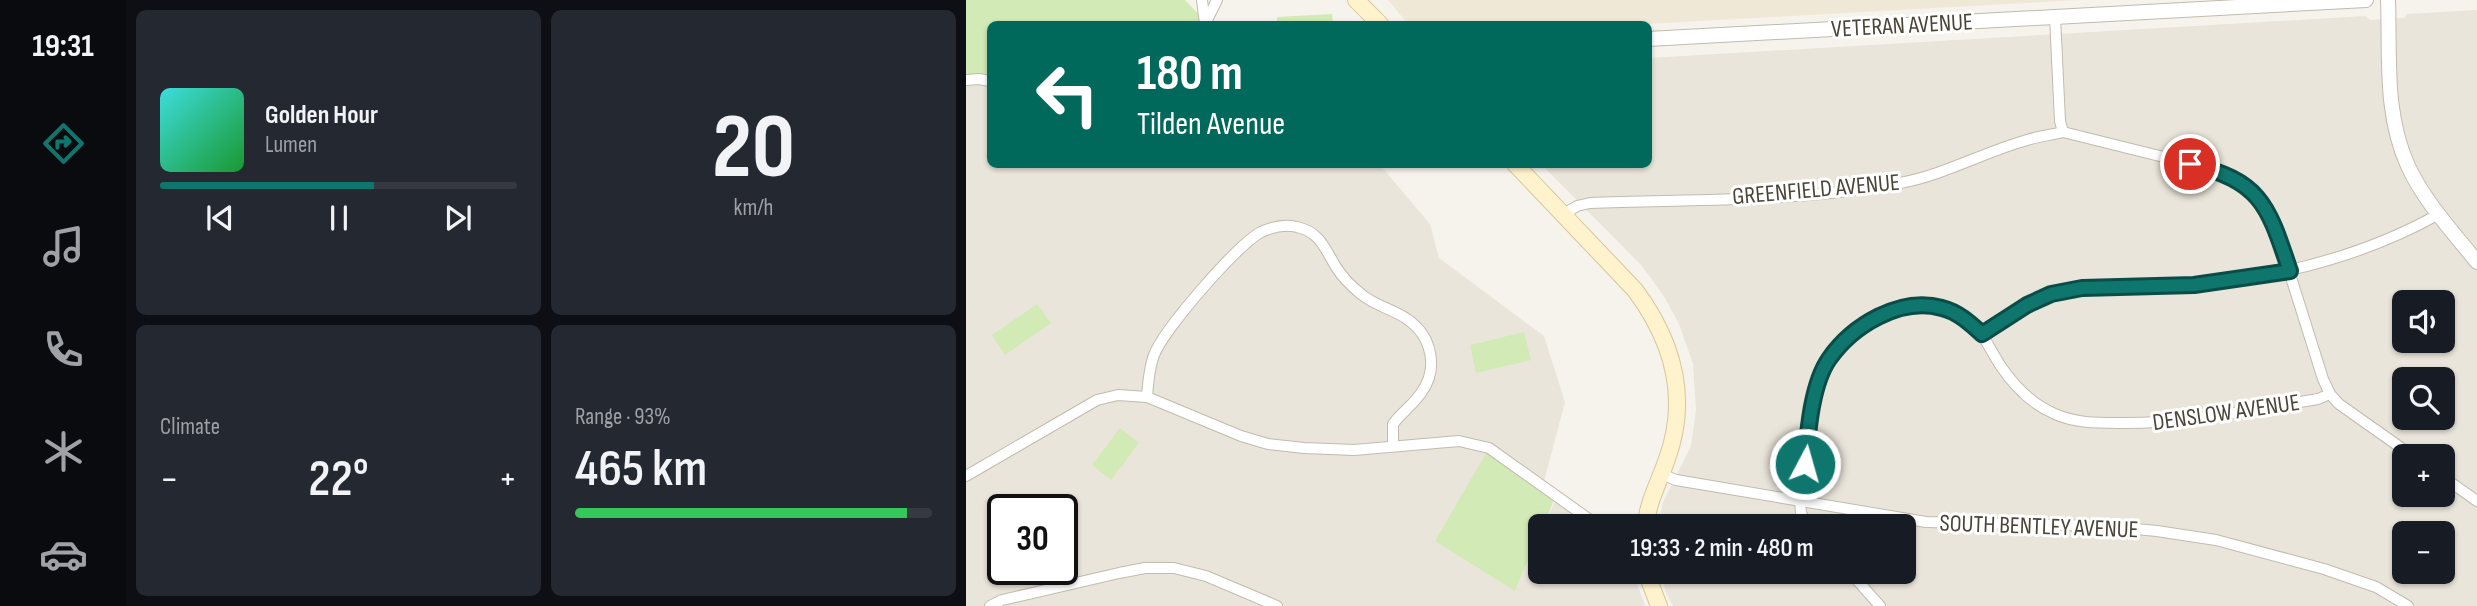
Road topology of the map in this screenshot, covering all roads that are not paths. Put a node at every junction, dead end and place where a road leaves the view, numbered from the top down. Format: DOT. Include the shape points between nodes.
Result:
graph roads {
  1 [pos="1202,0"];
  2 [pos="1217,0"];
  3 [pos="1356,0"];
  4 [pos="2366,0"];
  5 [pos="2388,0"];
  6 [pos="2055,17"];
  7 [pos="1205,21"];
  8 [pos="1206,21"];
  9 [pos="1377,21"];
  10 [pos="1652,39"];
  11 [pos="966,80"];
  12 [pos="987,80"];
  13 [pos="2063,132"];
  14 [pos="1519,168"];
  15 [pos="2439,214"];
  16 [pos="1564,215"];
  17 [pos="2477,262"];
  18 [pos="2290,271"];
  19 [pos="1982,334"];
  20 [pos="2330,394"];
  21 [pos="1147,397"];
  22 [pos="2396,444"];
  23 [pos="1393,445"];
  24 [pos="1661,474"];
  25 [pos="966,476"];
  26 [pos="2455,485"];
  27 [pos="1800,501"];
  28 [pos="2477,501"];
  29 [pos="1582,514"];
  30 [pos="1649,514"];
  31 [pos="1802,514"];
  32 [pos="1650,584"];
  33 [pos="1861,584"];
  34 [pos="990,606"];
  35 [pos="1277,606"];
  36 [pos="1658,606"];
  37 [pos="1880,606"];
  38 [pos="2408,606"];
  1 -- 7 [label="street"];
  2 -- 8 [label="street"];
  3 -- 9 [label="main road"];
  4 -- 6 [label="street, VETERAN AVENUE"];
  5 -- 15 [label="street" via="2397,137 2419,187"];
  6 -- 10 [label="street, VETERAN AVENUE"];
  6 -- 13 [label="street"];
  11 -- 12 [label="street"];
  13 -- 16 [label="street, GREENFIELD AVENUE" via="1901,183 1759,197 1590,203"];
  13 -- 18 [label="street" via="2216,170 2237,180 2272,217"];
  14 -- 16 [label="main road"];
  15 -- 17 [label="street"];
  15 -- 18 [label="street" via="2360,251"];
  16 -- 24 [label="main road" via="1635,290 1667,345 1677,402 1672,442"];
  18 -- 19 [label="street" via="2194,285 2082,288 2051,294"];
  18 -- 20 [label="street"];
  19 -- 20 [label="street, DENSLOW AVENUE" via="2011,381 2031,401 2081,422 2198,420"];
  19 -- 27 [label="street, DENSLOW AVENUE" via="1965,318 1941,307 1917,306 1866,323 1843,344 1828,360 1816,391"];
  20 -- 22 [label="street"];
  21 -- 23 [label="street" via="1268,444 1354,450"];
  21 -- 23 [label="street" via="1155,353 1195,295 1260,233 1279,226 1296,227 1324,242 1350,285 1368,301 1407,319 1429,346 1429,381 1393,424"];
  21 -- 25 [label="street" via="1118,395 1097,400"];
  23 -- 29 [label="street" via="1459,441 1489,448"];
  24 -- 27 [label="street, SOUTH BENTLEY AVENUE"];
  24 -- 30 [label="main road"];
  26 -- 28 [label="street"];
  27 -- 31 [label="street"];
  27 -- 38 [label="street, SOUTH BENTLEY AVENUE" via="1926,522 2104,526 2216,540 2363,582"];
  32 -- 36 [label="main road"];
  33 -- 37 [label="street"];
  34 -- 35 [label="street" via="1119,573 1174,568 1206,576"];
}
